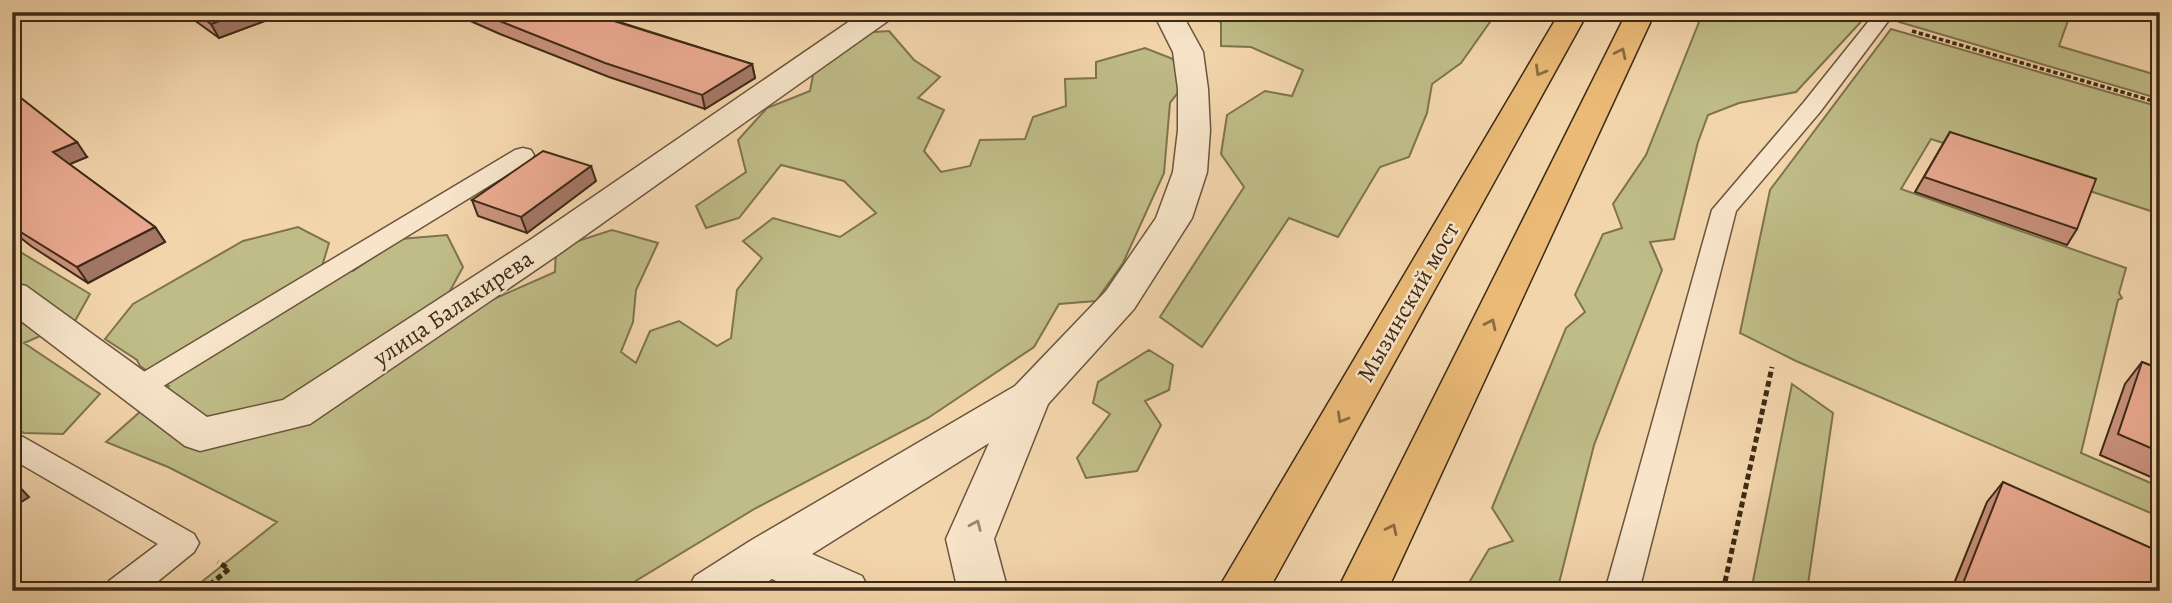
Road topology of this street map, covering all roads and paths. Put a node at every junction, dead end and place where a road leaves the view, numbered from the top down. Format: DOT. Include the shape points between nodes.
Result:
graph roads {
  1 [pos="882,12"];
  2 [pos="1167,12"];
  3 [pos="1574,12"];
  4 [pos="1641,12"];
  5 [pos="1883,17"];
  6 [pos="2160,103"];
  7 [pos="523,155"];
  8 [pos="12,295"];
  9 [pos="1772,367"];
  10 [pos="137,389"];
  11 [pos="1030,397"];
  12 [pos="12,445"];
  13 [pos="767,555"];
  14 [pos="1238,584"];
  15 [pos="121,591"];
  16 [pos="712,591"];
  17 [pos="845,591"];
  18 [pos="983,591"];
  19 [pos="1362,591"];
  20 [pos="1622,591"];
  21 [pos="1723,591"];
  1 -- 10 [label="street, улица Балакирева" via="546,246 295,413 200,435"];
  2 -- 11 [label="street" via="1188,52 1193,89 1190,172 1174,218 1120,300"];
  3 -- 14 [label="main road, Мызинский мост, one-way"];
  19 -- 4 [label="main road, one-way"];
  5 -- 6 [label="path"];
  5 -- 20 [label="lane" via="1724,209"];
  7 -- 10 [label="lane"];
  8 -- 10 [label="street, улица Балакирева"];
  9 -- 21 [label="path"];
  11 -- 13 [label="street"];
  18 -- 11 [label="street, one-way" via="970,539"];
  12 -- 15 [label="lane" via="183,543"];
  13 -- 16 [label="street"];
  13 -- 17 [label="street"];
}
